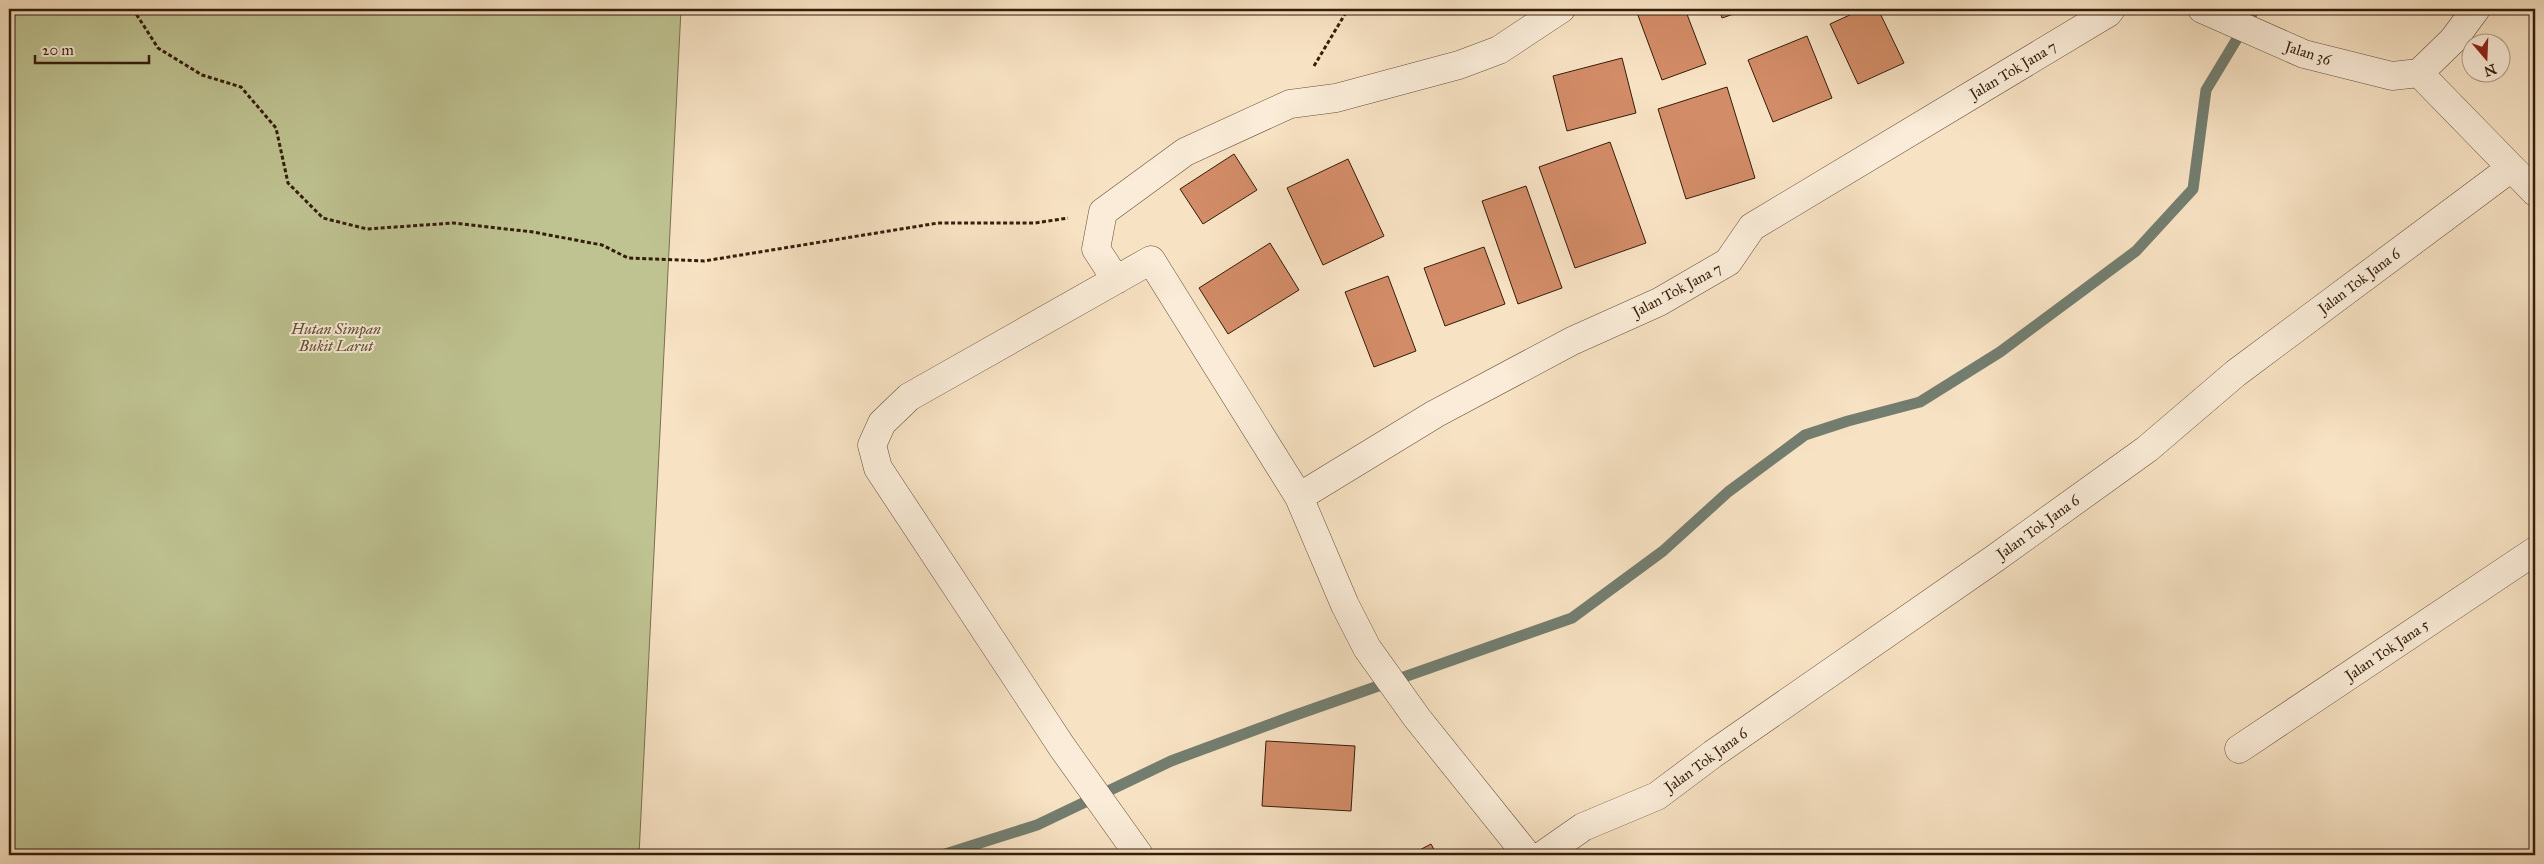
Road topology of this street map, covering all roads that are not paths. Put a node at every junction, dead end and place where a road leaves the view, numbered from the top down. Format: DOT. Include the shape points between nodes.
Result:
graph roads {
  1 [pos="1561,9"];
  2 [pos="2112,9"];
  3 [pos="2202,9"];
  4 [pos="2476,9"];
  5 [pos="2419,72"];
  6 [pos="2511,168"];
  7 [pos="2535,192"];
  8 [pos="1116,280"];
  9 [pos="1299,497"];
  10 [pos="2535,551"];
  11 [pos="2239,749"];
  12 [pos="1139,855"];
  13 [pos="1527,855"];
  14 [pos="1543,855"];
  1 -- 8 [label="street" via="1499,50 1459,65 1336,98 1290,104 1185,152 1103,212 1096,249"];
  2 -- 9 [label="street, Jalan Tok Jana 7" via="1752,227 1728,262 1659,302 1572,341 1435,414"];
  3 -- 5 [label="street, Jalan 36" via="2304,54 2392,76"];
  4 -- 5 [label="street" via="2453,40"];
  5 -- 6 [label="street"];
  6 -- 7 [label="street"];
  6 -- 14 [label="street, Jalan Tok Jana 6" via="2236,373 2147,449 2010,547 1657,796 1584,827"];
  8 -- 9 [label="street" via="1151,260"];
  8 -- 12 [label="street" via="909,397 882,423 872,445 878,468 1062,747"];
  9 -- 13 [label="street" via="1367,648 1417,718"];
  10 -- 11 [label="street, Jalan Tok Jana 5"];
}
